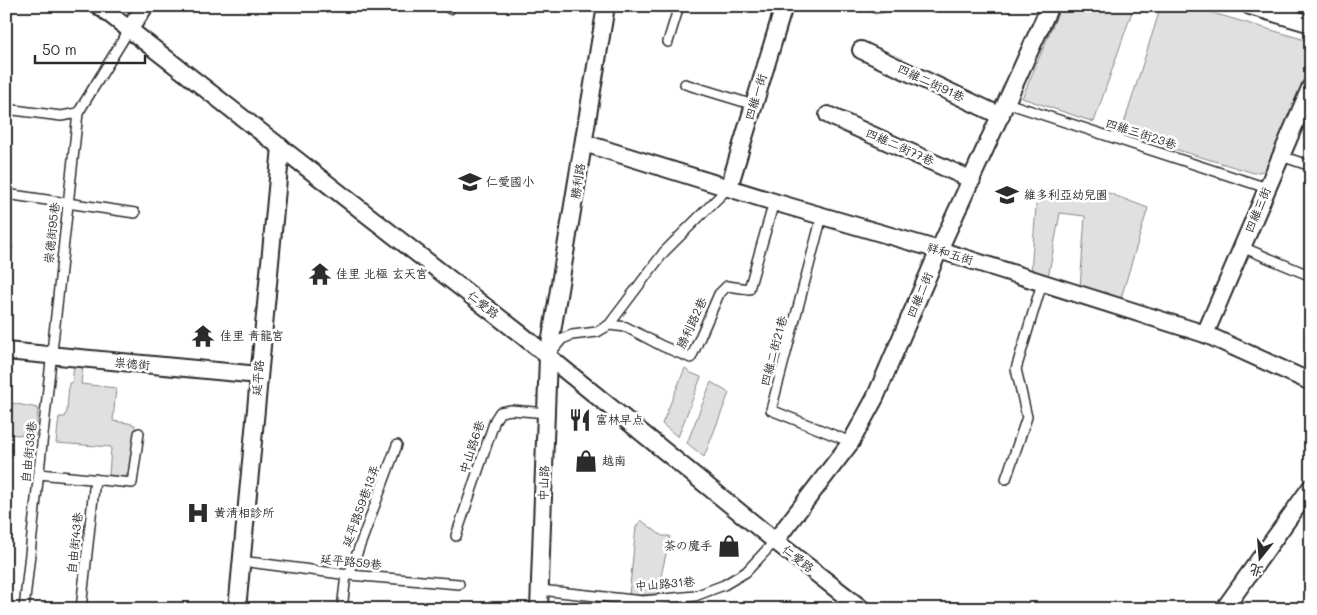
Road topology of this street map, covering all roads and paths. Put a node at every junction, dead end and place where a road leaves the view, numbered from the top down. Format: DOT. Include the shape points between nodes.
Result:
graph roads {
  1 [pos="99,6"];
  2 [pos="145,6"];
  3 [pos="606,6"];
  4 [pos="680,6"];
  5 [pos="784,6"];
  6 [pos="1050,6"];
  7 [pos="1250,6"];
  8 [pos="1311,24"];
  9 [pos="129,30"];
  10 [pos="668,42"];
  11 [pos="861,50"];
  12 [pos="685,84"];
  13 [pos="1311,86"];
  14 [pos="754,105"];
  15 [pos="1004,109"];
  16 [pos="6,110"];
  17 [pos="78,112"];
  18 [pos="828,115"];
  19 [pos="584,143"];
  20 [pos="281,147"];
  21 [pos="1281,156"];
  22 [pos="1311,166"];
  23 [pos="972,180"];
  24 [pos="729,187"];
  25 [pos="1267,188"];
  26 [pos="6,194"];
  27 [pos="774,202"];
  28 [pos="68,203"];
  29 [pos="135,213"];
  30 [pos="822,216"];
  31 [pos="7,246"];
  32 [pos="1242,248"];
  33 [pos="940,250"];
  34 [pos="6,257"];
  35 [pos="1311,276"];
  36 [pos="1042,283"];
  37 [pos="609,326"];
  38 [pos="1205,334"];
  39 [pos="6,351"];
  40 [pos="51,356"];
  41 [pos="548,356"];
  42 [pos="258,375"];
  43 [pos="1311,382"];
  44 [pos="547,414"];
  45 [pos="139,433"];
  46 [pos="851,442"];
  47 [pos="397,445"];
  48 [pos="39,474"];
  49 [pos="95,479"];
  50 [pos="1006,479"];
  51 [pos="1311,488"];
  52 [pos="456,536"];
  53 [pos="775,541"];
  54 [pos="241,561"];
  55 [pos="347,575"];
  56 [pos="459,584"];
  57 [pos="540,590"];
  58 [pos="24,609"];
  59 [pos="81,609"];
  60 [pos="237,609"];
  61 [pos="342,609"];
  62 [pos="539,609"];
  63 [pos="862,609"];
  64 [pos="1224,609"];
  1 -- 9 [label="street, 仁愛路"];
  2 -- 9 [label="street"];
  3 -- 19 [label="street, 勝利路"];
  4 -- 10 [label="lane"];
  5 -- 14 [label="street, 四維一街"];
  6 -- 15 [label="street, 四維二街"];
  7 -- 8 [label="street"];
  9 -- 17 [label="lane"];
  9 -- 20 [label="street, 仁愛路"];
  11 -- 15 [label="street, 四維二街91巷"];
  12 -- 14 [label="lane"];
  13 -- 21 [label="street, 四維三街"];
  14 -- 24 [label="street, 四維一街"];
  15 -- 23 [label="street, 四維二街"];
  15 -- 25 [label="lane, 四維三街23巷"];
  16 -- 17 [label="lane" via="61,116"];
  17 -- 28 [label="lane, 崇德街95巷"];
  18 -- 23 [label="street, 四維二街77巷"];
  19 -- 24 [label="street, 祥和五街"];
  19 -- 41 [label="street, 勝利路"];
  20 -- 41 [label="street, 仁愛路"];
  20 -- 42 [label="street, 延平路"];
  21 -- 22 [label="lane"];
  21 -- 25 [label="street, 四維三街"];
  23 -- 33 [label="street, 四維二街"];
  24 -- 27 [label="street, 祥和五街"];
  24 -- 37 [label="lane" via="664,252"];
  25 -- 32 [label="street, 四維三街"];
  26 -- 28 [label="lane"];
  27 -- 30 [label="street, 祥和五街"];
  27 -- 37 [label="lane, 勝利路2巷" via="749,289 727,286 719,294 691,358 626,327"];
  28 -- 29 [label="lane"];
  28 -- 40 [label="lane, 崇德街95巷"];
  30 -- 33 [label="street, 祥和五街"];
  30 -- 46 [label="lane, 四維二街21巷" via="771,410"];
  31 -- 34 [label="lane"];
  32 -- 35 [label="lane"];
  32 -- 38 [label="street, 四維三街"];
  33 -- 36 [label="street, 祥和五街"];
  33 -- 46 [label="street, 四維二街" via="876,398"];
  36 -- 38 [label="street, 祥和五街"];
  36 -- 50 [label="lane" via="1016,369 1027,416"];
  37 -- 41 [label="lane, 勝利路2巷" via="597,332 562,339"];
  38 -- 43 [label="street, 祥和五街"];
  39 -- 40 [label="street, 祟德街"];
  40 -- 42 [label="street, 祟德街"];
  40 -- 48 [label="lane, 自由街33巷"];
  41 -- 44 [label="street, 中山路"];
  41 -- 53 [label="street, 仁愛路"];
  42 -- 54 [label="street, 延平路"];
  44 -- 52 [label="lane, 中山路6巷" via="511,410 500,412 494,420"];
  44 -- 57 [label="street, 中山路"];
  45 -- 49 [label="lane" via="132,483"];
  46 -- 53 [label="street, 四維二街"];
  47 -- 55 [label="lane, 延平路59巷13弄"];
  48 -- 49 [label="lane"];
  48 -- 58 [label="lane, 自由街33巷"];
  49 -- 59 [label="lane, 自由街43巷"];
  51 -- 64 [label="street"];
  53 -- 57 [label="lane, 中山路31巷" via="746,572 695,596 643,600"];
  53 -- 63 [label="street, 仁愛路"];
  54 -- 55 [label="lane, 延平路59巷"];
  54 -- 60 [label="street, 延平路"];
  55 -- 56 [label="lane, 延平路59巷"];
  55 -- 61 [label="lane, 延平路59巷13弄"];
  57 -- 62 [label="street, 中山路"];
}
